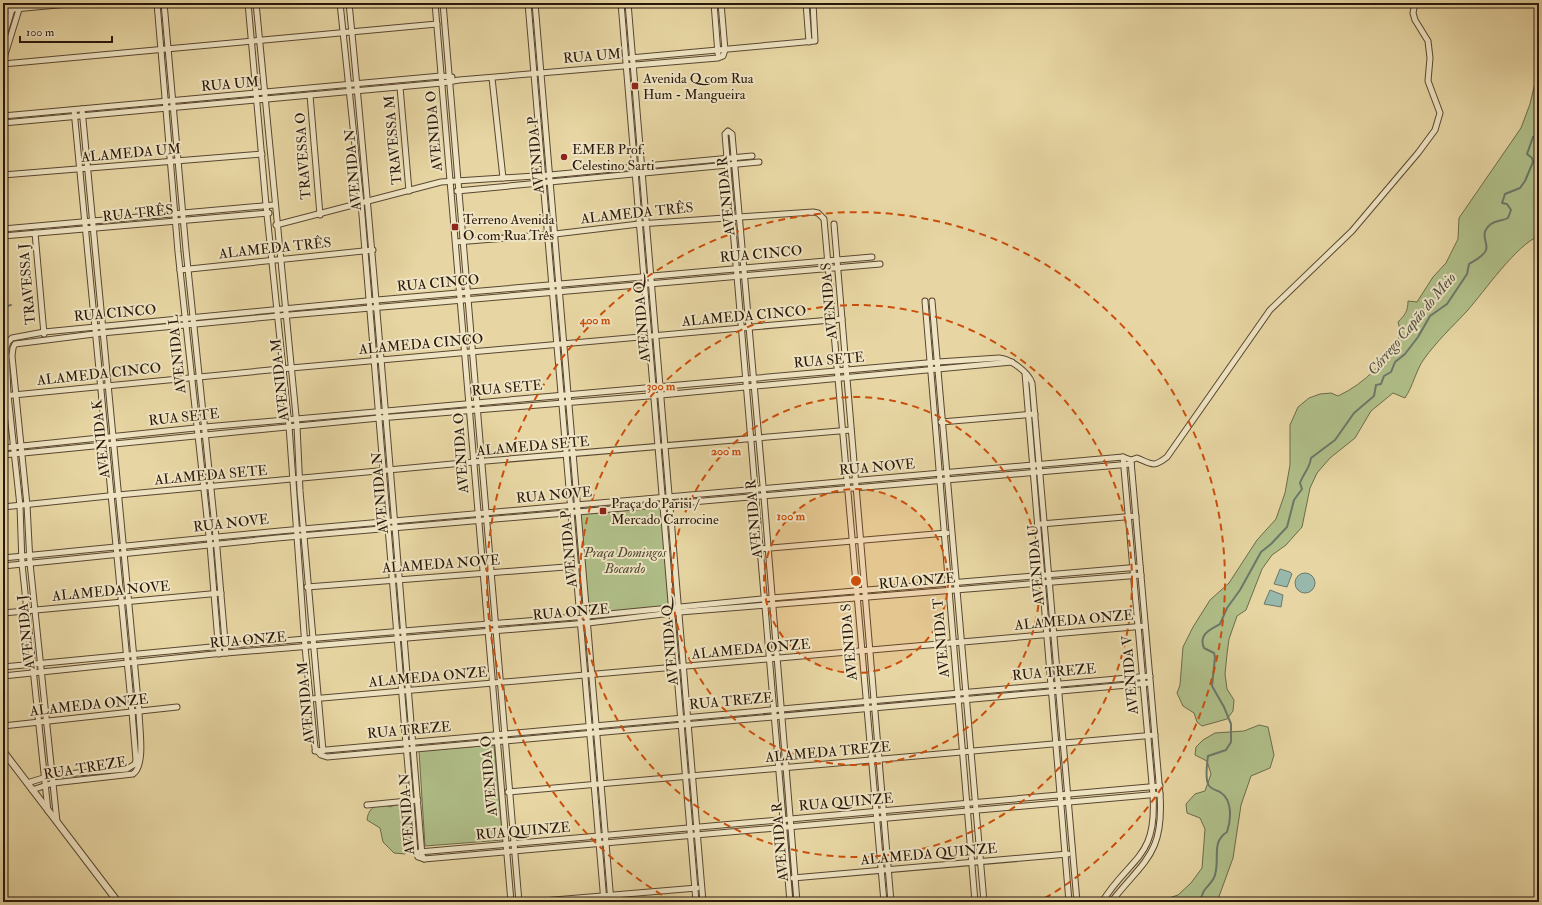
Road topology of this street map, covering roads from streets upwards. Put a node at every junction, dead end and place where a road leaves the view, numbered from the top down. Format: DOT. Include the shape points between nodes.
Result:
graph roads {
  1 [pos="80,3"];
  2 [pos="157,3"];
  3 [pos="164,3"];
  4 [pos="248,3"];
  5 [pos="256,3"];
  6 [pos="340,3"];
  7 [pos="349,3"];
  8 [pos="435,3"];
  9 [pos="442,3"];
  10 [pos="528,3"];
  11 [pos="535,3"];
  12 [pos="620,3"];
  13 [pos="628,3"];
  14 [pos="714,3"];
  15 [pos="721,3"];
  16 [pos="806,3"];
  17 [pos="813,3"];
  18 [pos="1415,3"];
  19 [pos="3,4"];
  20 [pos="17,4"];
  21 [pos="12,9"];
  22 [pos="3,10"];
  23 [pos="536,17"];
  24 [pos="529,18"];
  25 [pos="629,19"];
  26 [pos="622,20"];
  27 [pos="437,24"];
  28 [pos="352,32"];
  29 [pos="343,33"];
  30 [pos="3,39"];
  31 [pos="252,41"];
  32 [pos="259,41"];
  33 [pos="809,42"];
  34 [pos="168,49"];
  35 [pos="161,50"];
  36 [pos="718,50"];
  37 [pos="725,52"];
  38 [pos="625,58"];
  39 [pos="632,58"];
  40 [pos="718,58"];
  41 [pos="3,61"];
  42 [pos="3,64"];
  43 [pos="633,65"];
  44 [pos="626,66"];
  45 [pos="541,72"];
  46 [pos="534,73"];
  47 [pos="441,76"];
  48 [pos="450,76"];
  49 [pos="492,78"];
  50 [pos="459,80"];
  51 [pos="442,83"];
  52 [pos="450,83"];
  53 [pos="357,84"];
  54 [pos="348,85"];
  55 [pos="400,87"];
  56 [pos="358,91"];
  57 [pos="264,92"];
  58 [pos="350,92"];
  59 [pos="256,93"];
  60 [pos="310,95"];
  61 [pos="265,99"];
  62 [pos="257,100"];
  63 [pos="165,101"];
  64 [pos="173,101"];
  65 [pos="174,108"];
  66 [pos="82,109"];
  67 [pos="166,109"];
  68 [pos="74,110"];
  69 [pos="3,116"];
  70 [pos="82,116"];
  71 [pos="74,117"];
  72 [pos="3,123"];
  73 [pos="262,154"];
  74 [pos="752,156"];
  75 [pos="734,157"];
  76 [pos="727,158"];
  77 [pos="179,161"];
  78 [pos="171,162"];
  79 [pos="759,162"];
  80 [pos="735,164"];
  81 [pos="728,165"];
  82 [pos="642,166"];
  83 [pos="635,167"];
  84 [pos="80,169"];
  85 [pos="86,169"];
  86 [pos="636,174"];
  87 [pos="642,174"];
  88 [pos="3,175"];
  89 [pos="542,175"];
  90 [pos="550,175"];
  91 [pos="502,178"];
  92 [pos="451,181"];
  93 [pos="458,181"];
  94 [pos="551,182"];
  95 [pos="543,183"];
  96 [pos="459,190"];
  97 [pos="409,191"];
  98 [pos="452,191"];
  99 [pos="368,201"];
  100 [pos="361,203"];
  101 [pos="274,205"];
  102 [pos="266,206"];
  103 [pos="275,212"];
  104 [pos="184,213"];
  105 [pos="267,213"];
  106 [pos="175,214"];
  107 [pos="320,215"];
  108 [pos="740,215"];
  109 [pos="820,215"];
  110 [pos="732,216"];
  111 [pos="184,220"];
  112 [pos="92,221"];
  113 [pos="176,221"];
  114 [pos="84,222"];
  115 [pos="646,223"];
  116 [pos="639,224"];
  117 [pos="834,224"];
  118 [pos="276,225"];
  119 [pos="3,229"];
  120 [pos="92,229"];
  121 [pos="85,230"];
  122 [pos="34,233"];
  123 [pos="548,234"];
  124 [pos="555,234"];
  125 [pos="3,236"];
  126 [pos="464,241"];
  127 [pos="456,242"];
  128 [pos="373,250"];
  129 [pos="365,251"];
  130 [pos="872,257"];
  131 [pos="837,259"];
  132 [pos="280,260"];
  133 [pos="557,260"];
  134 [pos="829,260"];
  135 [pos="272,261"];
  136 [pos="550,261"];
  137 [pos="880,264"];
  138 [pos="838,267"];
  139 [pos="736,268"];
  140 [pos="745,268"];
  141 [pos="829,268"];
  142 [pos="188,269"];
  143 [pos="180,270"];
  144 [pos="650,276"];
  145 [pos="746,276"];
  146 [pos="643,277"];
  147 [pos="737,277"];
  148 [pos="560,284"];
  149 [pos="552,285"];
  150 [pos="651,285"];
  151 [pos="644,286"];
  152 [pos="467,292"];
  153 [pos="560,292"];
  154 [pos="460,293"];
  155 [pos="552,293"];
  156 [pos="377,300"];
  157 [pos="460,300"];
  158 [pos="468,300"];
  159 [pos="369,301"];
  160 [pos="925,301"];
  161 [pos="932,301"];
  162 [pos="378,307"];
  163 [pos="370,308"];
  164 [pos="285,312"];
  165 [pos="278,313"];
  166 [pos="934,313"];
  167 [pos="926,314"];
  168 [pos="193,318"];
  169 [pos="186,319"];
  170 [pos="842,319"];
  171 [pos="834,320"];
  172 [pos="194,324"];
  173 [pos="186,325"];
  174 [pos="102,327"];
  175 [pos="750,327"];
  176 [pos="95,328"];
  177 [pos="742,328"];
  178 [pos="44,332"];
  179 [pos="102,333"];
  180 [pos="95,334"];
  181 [pos="648,336"];
  182 [pos="655,336"];
  183 [pos="45,340"];
  184 [pos="8,342"];
  185 [pos="15,344"];
  186 [pos="557,344"];
  187 [pos="564,344"];
  188 [pos="473,352"];
  189 [pos="465,353"];
  190 [pos="382,360"];
  191 [pos="374,361"];
  192 [pos="938,362"];
  193 [pos="931,363"];
  194 [pos="1014,364"];
  195 [pos="283,368"];
  196 [pos="291,368"];
  197 [pos="939,368"];
  198 [pos="931,369"];
  199 [pos="847,370"];
  200 [pos="838,371"];
  201 [pos="1025,373"];
  202 [pos="200,376"];
  203 [pos="192,377"];
  204 [pos="847,377"];
  205 [pos="839,378"];
  206 [pos="754,379"];
  207 [pos="746,380"];
  208 [pos="107,384"];
  209 [pos="100,385"];
  210 [pos="754,386"];
  211 [pos="747,387"];
  212 [pos="652,388"];
  213 [pos="660,388"];
  214 [pos="15,394"];
  215 [pos="569,394"];
  216 [pos="5,395"];
  217 [pos="562,395"];
  218 [pos="653,395"];
  219 [pos="660,395"];
  220 [pos="477,402"];
  221 [pos="562,402"];
  222 [pos="570,402"];
  223 [pos="470,403"];
  224 [pos="470,409"];
  225 [pos="477,409"];
  226 [pos="386,410"];
  227 [pos="378,411"];
  228 [pos="1028,414"];
  229 [pos="1035,414"];
  230 [pos="386,417"];
  231 [pos="378,418"];
  232 [pos="296,419"];
  233 [pos="289,420"];
  234 [pos="936,422"];
  235 [pos="943,422"];
  236 [pos="289,426"];
  237 [pos="297,426"];
  238 [pos="205,427"];
  239 [pos="197,428"];
  240 [pos="851,430"];
  241 [pos="843,431"];
  242 [pos="198,434"];
  243 [pos="206,434"];
  244 [pos="105,437"];
  245 [pos="112,437"];
  246 [pos="759,438"];
  247 [pos="751,439"];
  248 [pos="113,444"];
  249 [pos="106,445"];
  250 [pos="20,446"];
  251 [pos="13,447"];
  252 [pos="658,447"];
  253 [pos="665,447"];
  254 [pos="3,448"];
  255 [pos="21,453"];
  256 [pos="14,454"];
  257 [pos="3,455"];
  258 [pos="567,455"];
  259 [pos="573,455"];
  260 [pos="1123,457"];
  261 [pos="474,462"];
  262 [pos="482,462"];
  263 [pos="1131,462"];
  264 [pos="1032,465"];
  265 [pos="1040,465"];
  266 [pos="1124,465"];
  267 [pos="390,470"];
  268 [pos="383,471"];
  269 [pos="1040,472"];
  270 [pos="940,473"];
  271 [pos="947,473"];
  272 [pos="1032,473"];
  273 [pos="300,479"];
  274 [pos="292,480"];
  275 [pos="855,481"];
  276 [pos="940,481"];
  277 [pos="948,481"];
  278 [pos="847,482"];
  279 [pos="211,486"];
  280 [pos="203,487"];
  281 [pos="764,489"];
  282 [pos="848,489"];
  283 [pos="855,489"];
  284 [pos="755,490"];
  285 [pos="111,495"];
  286 [pos="118,495"];
  287 [pos="669,497"];
  288 [pos="764,497"];
  289 [pos="662,498"];
  290 [pos="756,498"];
  291 [pos="27,505"];
  292 [pos="578,505"];
  293 [pos="670,505"];
  294 [pos="20,506"];
  295 [pos="571,506"];
  296 [pos="663,506"];
  297 [pos="3,507"];
  298 [pos="486,513"];
  299 [pos="572,513"];
  300 [pos="578,513"];
  301 [pos="478,514"];
  302 [pos="1128,516"];
  303 [pos="1136,516"];
  304 [pos="487,520"];
  305 [pos="394,521"];
  306 [pos="479,521"];
  307 [pos="387,522"];
  308 [pos="1037,524"];
  309 [pos="1045,524"];
  310 [pos="394,528"];
  311 [pos="296,529"];
  312 [pos="303,529"];
  313 [pos="388,529"];
  314 [pos="952,532"];
  315 [pos="945,533"];
  316 [pos="304,536"];
  317 [pos="216,537"];
  318 [pos="296,537"];
  319 [pos="209,538"];
  320 [pos="860,541"];
  321 [pos="852,542"];
  322 [pos="217,544"];
  323 [pos="210,545"];
  324 [pos="123,546"];
  325 [pos="116,547"];
  326 [pos="760,549"];
  327 [pos="769,549"];
  328 [pos="116,554"];
  329 [pos="124,554"];
  330 [pos="29,555"];
  331 [pos="22,556"];
  332 [pos="3,558"];
  333 [pos="30,563"];
  334 [pos="22,564"];
  335 [pos="583,565"];
  336 [pos="3,566"];
  337 [pos="576,566"];
  338 [pos="1133,567"];
  339 [pos="1140,567"];
  340 [pos="483,573"];
  341 [pos="491,573"];
  342 [pos="1049,573"];
  343 [pos="1041,574"];
  344 [pos="1141,575"];
  345 [pos="1133,576"];
  346 [pos="392,580"];
  347 [pos="399,580"];
  348 [pos="956,582"];
  349 [pos="1049,582"];
  350 [pos="949,583"];
  351 [pos="1042,583"];
  352 [pos="308,587"];
  353 [pos="301,588"];
  354 [pos="957,589"];
  355 [pos="856,590"];
  356 [pos="865,590"];
  357 [pos="949,590"];
  358 [pos="221,593"];
  359 [pos="214,594"];
  360 [pos="865,597"];
  361 [pos="772,598"];
  362 [pos="857,598"];
  363 [pos="764,599"];
  364 [pos="128,601"];
  365 [pos="121,602"];
  366 [pos="773,605"];
  367 [pos="765,606"];
  368 [pos="680,609"];
  369 [pos="35,610"];
  370 [pos="672,610"];
  371 [pos="27,611"];
  372 [pos="3,613"];
  373 [pos="588,616"];
  374 [pos="580,617"];
  375 [pos="588,623"];
  376 [pos="488,624"];
  377 [pos="496,624"];
  378 [pos="581,624"];
  379 [pos="1145,626"];
  380 [pos="1138,627"];
  381 [pos="404,631"];
  382 [pos="496,631"];
  383 [pos="397,632"];
  384 [pos="489,632"];
  385 [pos="1054,634"];
  386 [pos="1047,635"];
  387 [pos="305,639"];
  388 [pos="312,639"];
  389 [pos="397,639"];
  390 [pos="404,639"];
  391 [pos="954,642"];
  392 [pos="961,642"];
  393 [pos="218,646"];
  394 [pos="226,646"];
  395 [pos="313,646"];
  396 [pos="305,647"];
  397 [pos="870,650"];
  398 [pos="862,651"];
  399 [pos="219,654"];
  400 [pos="226,654"];
  401 [pos="126,655"];
  402 [pos="133,655"];
  403 [pos="777,658"];
  404 [pos="769,659"];
  405 [pos="134,662"];
  406 [pos="127,663"];
  407 [pos="33,664"];
  408 [pos="41,664"];
  409 [pos="3,667"];
  410 [pos="684,667"];
  411 [pos="677,668"];
  412 [pos="42,671"];
  413 [pos="34,673"];
  414 [pos="593,675"];
  415 [pos="3,676"];
  416 [pos="585,676"];
  417 [pos="1150,676"];
  418 [pos="1142,677"];
  419 [pos="501,683"];
  420 [pos="1150,683"];
  421 [pos="492,684"];
  422 [pos="1058,684"];
  423 [pos="1143,684"];
  424 [pos="1051,685"];
  425 [pos="401,691"];
  426 [pos="409,691"];
  427 [pos="958,692"];
  428 [pos="966,692"];
  429 [pos="1059,692"];
  430 [pos="1051,693"];
  431 [pos="318,698"];
  432 [pos="311,699"];
  433 [pos="874,700"];
  434 [pos="958,700"];
  435 [pos="966,700"];
  436 [pos="866,701"];
  437 [pos="177,706"];
  438 [pos="875,707"];
  439 [pos="866,708"];
  440 [pos="774,709"];
  441 [pos="781,709"];
  442 [pos="139,711"];
  443 [pos="132,712"];
  444 [pos="782,716"];
  445 [pos="688,717"];
  446 [pos="774,717"];
  447 [pos="681,718"];
  448 [pos="39,722"];
  449 [pos="47,722"];
  450 [pos="689,725"];
  451 [pos="3,726"];
  452 [pos="589,726"];
  453 [pos="596,726"];
  454 [pos="682,726"];
  455 [pos="597,733"];
  456 [pos="497,734"];
  457 [pos="505,734"];
  458 [pos="590,734"];
  459 [pos="1155,735"];
  460 [pos="1147,736"];
  461 [pos="506,741"];
  462 [pos="405,742"];
  463 [pos="414,742"];
  464 [pos="498,742"];
  465 [pos="1064,743"];
  466 [pos="1056,744"];
  467 [pos="414,749"];
  468 [pos="323,750"];
  469 [pos="406,750"];
  470 [pos="3,751"];
  471 [pos="316,751"];
  472 [pos="971,751"];
  473 [pos="963,752"];
  474 [pos="327,757"];
  475 [pos="871,760"];
  476 [pos="879,760"];
  477 [pos="137,765"];
  478 [pos="778,768"];
  479 [pos="786,768"];
  480 [pos="53,775"];
  481 [pos="693,776"];
  482 [pos="44,777"];
  483 [pos="686,777"];
  484 [pos="27,783"];
  485 [pos="53,783"];
  486 [pos="602,784"];
  487 [pos="45,785"];
  488 [pos="594,785"];
  489 [pos="1160,786"];
  490 [pos="1152,787"];
  491 [pos="32,790"];
  492 [pos="502,792"];
  493 [pos="510,792"];
  494 [pos="1068,794"];
  495 [pos="1160,794"];
  496 [pos="1060,795"];
  497 [pos="1152,795"];
  498 [pos="418,800"];
  499 [pos="410,801"];
  500 [pos="975,802"];
  501 [pos="1068,802"];
  502 [pos="967,803"];
  503 [pos="1061,803"];
  504 [pos="367,805"];
  505 [pos="884,810"];
  506 [pos="976,810"];
  507 [pos="48,811"];
  508 [pos="875,811"];
  509 [pos="968,811"];
  510 [pos="790,818"];
  511 [pos="876,818"];
  512 [pos="884,818"];
  513 [pos="783,819"];
  514 [pos="57,822"];
  515 [pos="783,826"];
  516 [pos="791,826"];
  517 [pos="690,828"];
  518 [pos="697,828"];
  519 [pos="690,835"];
  520 [pos="697,835"];
  521 [pos="599,836"];
  522 [pos="606,836"];
  523 [pos="607,843"];
  524 [pos="507,844"];
  525 [pos="514,844"];
  526 [pos="600,844"];
  527 [pos="514,851"];
  528 [pos="415,852"];
  529 [pos="422,852"];
  530 [pos="507,852"];
  531 [pos="1065,854"];
  532 [pos="1073,854"];
  533 [pos="424,859"];
  534 [pos="980,862"];
  535 [pos="972,863"];
  536 [pos="889,870"];
  537 [pos="880,871"];
  538 [pos="795,878"];
  539 [pos="788,879"];
  540 [pos="695,888"];
  541 [pos="702,888"];
  542 [pos="611,896"];
  543 [pos="604,899"];
  544 [pos="118,902"];
  545 [pos="511,902"];
  546 [pos="519,902"];
  547 [pos="530,902"];
  548 [pos="611,902"];
  549 [pos="696,902"];
  550 [pos="703,902"];
  551 [pos="790,902"];
  552 [pos="797,902"];
  553 [pos="884,902"];
  554 [pos="891,902"];
  555 [pos="975,902"];
  556 [pos="984,902"];
  557 [pos="1069,902"];
  558 [pos="1077,902"];
  559 [pos="1103,902"];
  560 [pos="1111,902"];
  1 -- 20 [label="street"];
  2 -- 35 [label="street, AVENIDA L"];
  3 -- 34 [label="street, AVENIDA L"];
  4 -- 31 [label="street, AVENIDA M"];
  5 -- 32 [label="street, AVENIDA M"];
  6 -- 29 [label="street, AVENIDA N"];
  7 -- 28 [label="street, AVENIDA N"];
  8 -- 27 [label="street, AVENIDA O"];
  9 -- 48 [label="street, AVENIDA O"];
  10 -- 24 [label="street, AVENIDA P"];
  11 -- 23 [label="street, AVENIDA P"];
  12 -- 26 [label="street, AVENIDA Q"];
  13 -- 25 [label="street, AVENIDA Q"];
  14 -- 36 [label="street"];
  15 -- 37 [label="street"];
  16 -- 33 [label="street"];
  17 -- 33 [label="street, RUA UM" via="816,38 815,41"];
  18 -- 263 [label="street" via="1415,20 1428,41 1428,81 1440,113 1435,130 1352,231 1270,310 1167,457 1152,465 1137,458"];
  19 -- 20 [label="street"];
  20 -- 21 [label="street"];
  20 -- 41 [label="street"];
  21 -- 22 [label="street"];
  21 -- 30 [label="street"];
  23 -- 24 [label="street"];
  23 -- 45 [label="street, AVENIDA P"];
  24 -- 46 [label="street, AVENIDA P"];
  25 -- 26 [label="street"];
  25 -- 39 [label="street, AVENIDA Q"];
  26 -- 38 [label="street, AVENIDA Q"];
  27 -- 28 [label="street"];
  27 -- 47 [label="street, AVENIDA O"];
  28 -- 29 [label="street"];
  28 -- 53 [label="street, AVENIDA N"];
  29 -- 32 [label="street"];
  29 -- 54 [label="street, AVENIDA N"];
  31 -- 32 [label="street"];
  31 -- 34 [label="street"];
  31 -- 59 [label="street, AVENIDA M"];
  32 -- 57 [label="street, AVENIDA M"];
  33 -- 37 [label="street, RUA UM"];
  34 -- 35 [label="street"];
  34 -- 64 [label="street, AVENIDA L"];
  35 -- 42 [label="street"];
  35 -- 63 [label="street, AVENIDA L"];
  36 -- 37 [label="street, RUA UM"];
  36 -- 39 [label="street, RUA UM"];
  36 -- 40 [label="street"];
  37 -- 40 [label="street, RUA UM"];
  38 -- 39 [label="street, RUA UM"];
  38 -- 44 [label="street, AVENIDA Q"];
  39 -- 43 [label="street, AVENIDA Q"];
  40 -- 43 [label="street, RUA UM"];
  43 -- 44 [label="street, RUA UM"];
  43 -- 82 [label="street, AVENIDA Q"];
  44 -- 45 [label="street, RUA UM"];
  44 -- 83 [label="street, AVENIDA Q"];
  45 -- 46 [label="street, RUA UM"];
  45 -- 90 [label="street, AVENIDA P"];
  46 -- 49 [label="street, RUA UM"];
  46 -- 89 [label="street, AVENIDA P"];
  47 -- 48 [label="street, RUA UM"];
  47 -- 51 [label="street, AVENIDA O"];
  47 -- 53 [label="street, RUA UM"];
  48 -- 50 [label="street, RUA UM"];
  48 -- 52 [label="street, AVENIDA O"];
  49 -- 50 [label="street, RUA UM"];
  49 -- 91 [label="street"];
  50 -- 52 [label="street, RUA UM"];
  51 -- 52 [label="street, RUA UM"];
  51 -- 55 [label="street, RUA UM"];
  51 -- 92 [label="street, AVENIDA O"];
  52 -- 93 [label="street, AVENIDA O"];
  53 -- 54 [label="street, RUA UM"];
  53 -- 56 [label="street, AVENIDA N"];
  54 -- 57 [label="street, RUA UM"];
  54 -- 58 [label="street, AVENIDA N"];
  55 -- 56 [label="street, RUA UM"];
  55 -- 97 [label="street, TRAVESSA M"];
  56 -- 58 [label="street, RUA UM"];
  56 -- 99 [label="street, AVENIDA N"];
  57 -- 59 [label="street, RUA UM"];
  57 -- 61 [label="street, AVENIDA M"];
  58 -- 60 [label="street, RUA UM"];
  58 -- 100 [label="street, AVENIDA N"];
  59 -- 62 [label="street, AVENIDA M"];
  59 -- 64 [label="street, RUA UM"];
  60 -- 61 [label="street, RUA UM"];
  60 -- 107 [label="street, TRAVESSA O"];
  61 -- 62 [label="street, RUA UM"];
  61 -- 101 [label="street, AVENIDA M"];
  62 -- 65 [label="street, RUA UM"];
  62 -- 73 [label="street, AVENIDA M"];
  63 -- 64 [label="street, RUA UM"];
  63 -- 66 [label="street, RUA UM"];
  63 -- 67 [label="street, AVENIDA L"];
  64 -- 65 [label="street, AVENIDA L"];
  65 -- 67 [label="street, RUA UM"];
  65 -- 77 [label="street, AVENIDA L"];
  66 -- 68 [label="street, RUA UM"];
  66 -- 70 [label="street, AVENIDA K"];
  67 -- 70 [label="street, RUA UM"];
  67 -- 78 [label="street, AVENIDA L"];
  68 -- 69 [label="street, RUA UM"];
  68 -- 71 [label="street, AVENIDA K"];
  70 -- 71 [label="street, RUA UM"];
  70 -- 85 [label="street, AVENIDA K"];
  71 -- 72 [label="street, RUA UM"];
  71 -- 84 [label="street, AVENIDA K"];
  73 -- 77 [label="street, ALAMEDA UM"];
  73 -- 102 [label="street, AVENIDA M"];
  74 -- 75 [label="street"];
  75 -- 76 [label="street"];
  75 -- 76 [label="street, AVENIDA R" via="732,134 728,131 725,134"];
  75 -- 80 [label="street, AVENIDA R"];
  76 -- 81 [label="street, AVENIDA R"];
  76 -- 82 [label="street"];
  77 -- 78 [label="street, ALAMEDA UM"];
  77 -- 104 [label="street, AVENIDA L"];
  78 -- 85 [label="street, ALAMEDA UM"];
  78 -- 106 [label="street, AVENIDA L"];
  79 -- 80 [label="street"];
  80 -- 81 [label="street"];
  80 -- 108 [label="street, AVENIDA R"];
  81 -- 87 [label="street"];
  81 -- 110 [label="street, AVENIDA R"];
  82 -- 83 [label="street"];
  82 -- 87 [label="street, AVENIDA Q"];
  83 -- 86 [label="street, AVENIDA Q"];
  83 -- 90 [label="street"];
  84 -- 85 [label="street, ALAMEDA UM"];
  84 -- 88 [label="street, ALAMEDA UM"];
  84 -- 114 [label="street, AVENIDA K"];
  85 -- 112 [label="street, AVENIDA K"];
  86 -- 87 [label="street"];
  86 -- 94 [label="street"];
  86 -- 116 [label="street, AVENIDA Q"];
  87 -- 115 [label="street, AVENIDA Q"];
  89 -- 90 [label="street"];
  89 -- 91 [label="street"];
  89 -- 95 [label="street, AVENIDA P"];
  90 -- 94 [label="street, AVENIDA P"];
  91 -- 93 [label="street"];
  92 -- 93 [label="street"];
  92 -- 97 [label="street"];
  92 -- 98 [label="street, AVENIDA O"];
  93 -- 96 [label="street, AVENIDA O"];
  94 -- 95 [label="street"];
  94 -- 124 [label="street, AVENIDA P"];
  95 -- 96 [label="street"];
  95 -- 123 [label="street, AVENIDA P"];
  96 -- 98 [label="street"];
  96 -- 126 [label="street, AVENIDA O"];
  97 -- 99 [label="street"];
  98 -- 127 [label="street, AVENIDA O"];
  99 -- 100 [label="street"];
  99 -- 128 [label="street, AVENIDA N"];
  100 -- 107 [label="street"];
  100 -- 129 [label="street, AVENIDA N"];
  101 -- 102 [label="street, RUA TRÊS"];
  101 -- 103 [label="street, AVENIDA M"];
  102 -- 104 [label="street, RUA TRÊS"];
  102 -- 105 [label="street, AVENIDA M"];
  103 -- 105 [label="street, RUA TRÊS"];
  103 -- 118 [label="street, AVENIDA M"];
  104 -- 106 [label="street, RUA TRÊS"];
  104 -- 111 [label="street, AVENIDA L"];
  105 -- 111 [label="street, RUA TRÊS"];
  105 -- 135 [label="street, AVENIDA M"];
  106 -- 112 [label="street, RUA TRÊS"];
  106 -- 113 [label="street, AVENIDA L"];
  107 -- 118 [label="street"];
  108 -- 109 [label="street, ALAMEDA TRÊS" via="813,212"];
  108 -- 110 [label="street, ALAMEDA TRÊS"];
  108 -- 140 [label="street, AVENIDA R"];
  109 -- 134 [label="street, AVENIDA S" via="824,220"];
  110 -- 115 [label="street, ALAMEDA TRÊS"];
  110 -- 139 [label="street, AVENIDA R"];
  111 -- 113 [label="street, RUA TRÊS"];
  111 -- 142 [label="street, AVENIDA L"];
  112 -- 114 [label="street, RUA TRÊS"];
  112 -- 120 [label="street, AVENIDA K"];
  113 -- 120 [label="street, RUA TRÊS"];
  113 -- 143 [label="street, AVENIDA L"];
  114 -- 119 [label="street, RUA TRÊS"];
  114 -- 121 [label="street, AVENIDA K"];
  115 -- 116 [label="street, ALAMEDA TRÊS"];
  115 -- 144 [label="street, AVENIDA Q"];
  116 -- 124 [label="street, ALAMEDA TRÊS"];
  116 -- 146 [label="street, AVENIDA Q"];
  117 -- 131 [label="street, AVENIDA S"];
  118 -- 132 [label="street, AVENIDA M"];
  120 -- 121 [label="street, RUA TRÊS"];
  120 -- 174 [label="street, AVENIDA K"];
  121 -- 122 [label="street, RUA TRÊS"];
  121 -- 176 [label="street, AVENIDA K"];
  122 -- 125 [label="street, RUA TRÊS"];
  122 -- 178 [label="street, TRAVESSA J"];
  123 -- 124 [label="street, ALAMEDA TRÊS"];
  123 -- 126 [label="street, ALAMEDA TRÊS"];
  123 -- 136 [label="street, AVENIDA P"];
  124 -- 133 [label="street, AVENIDA P"];
  126 -- 127 [label="street, ALAMEDA TRÊS"];
  126 -- 152 [label="street, AVENIDA O"];
  127 -- 154 [label="street, AVENIDA O"];
  128 -- 129 [label="street, ALAMEDA TRÊS"];
  128 -- 156 [label="street, AVENIDA N"];
  129 -- 132 [label="street, ALAMEDA TRÊS"];
  129 -- 159 [label="street, AVENIDA N"];
  130 -- 131 [label="street, RUA CINCO"];
  131 -- 134 [label="street, RUA CINCO"];
  131 -- 138 [label="street, AVENIDA S"];
  132 -- 135 [label="street, ALAMEDA TRÊS"];
  132 -- 164 [label="street, AVENIDA M"];
  133 -- 136 [label="street"];
  133 -- 148 [label="street, AVENIDA P"];
  134 -- 140 [label="street, RUA CINCO"];
  134 -- 141 [label="street, AVENIDA S"];
  135 -- 142 [label="street, ALAMEDA TRÊS"];
  135 -- 165 [label="street, AVENIDA M"];
  136 -- 149 [label="street, AVENIDA P"];
  137 -- 138 [label="street, RUA CINCO"];
  138 -- 141 [label="street, RUA CINCO"];
  138 -- 170 [label="street, AVENIDA S"];
  139 -- 140 [label="street, RUA CINCO"];
  139 -- 144 [label="street, RUA CINCO"];
  139 -- 147 [label="street, AVENIDA R"];
  140 -- 145 [label="street, AVENIDA R"];
  141 -- 145 [label="street, RUA CINCO"];
  141 -- 171 [label="street, AVENIDA S"];
  142 -- 143 [label="street, ALAMEDA TRÊS"];
  142 -- 168 [label="street, AVENIDA L"];
  143 -- 169 [label="street, AVENIDA L"];
  144 -- 146 [label="street, RUA CINCO"];
  144 -- 150 [label="street, AVENIDA Q"];
  145 -- 147 [label="street, RUA CINCO"];
  145 -- 175 [label="street, AVENIDA R"];
  146 -- 148 [label="street, RUA CINCO"];
  146 -- 151 [label="street, AVENIDA Q"];
  147 -- 150 [label="street, RUA CINCO"];
  147 -- 177 [label="street, AVENIDA R"];
  148 -- 149 [label="street, RUA CINCO"];
  148 -- 153 [label="street, AVENIDA P"];
  149 -- 152 [label="street, RUA CINCO"];
  149 -- 155 [label="street, AVENIDA P"];
  150 -- 151 [label="street, RUA CINCO"];
  150 -- 182 [label="street, AVENIDA Q"];
  151 -- 153 [label="street, RUA CINCO"];
  151 -- 181 [label="street, AVENIDA Q"];
  152 -- 154 [label="street, RUA CINCO"];
  152 -- 158 [label="street, AVENIDA O"];
  153 -- 155 [label="street, RUA CINCO"];
  153 -- 187 [label="street, AVENIDA P"];
  154 -- 156 [label="street, RUA CINCO"];
  154 -- 157 [label="street, AVENIDA O"];
  155 -- 158 [label="street, RUA CINCO"];
  155 -- 186 [label="street, AVENIDA P"];
  156 -- 159 [label="street, RUA CINCO"];
  156 -- 162 [label="street, AVENIDA N"];
  157 -- 158 [label="street, RUA CINCO"];
  157 -- 162 [label="street, RUA CINCO"];
  157 -- 189 [label="street, AVENIDA O"];
  158 -- 188 [label="street, AVENIDA O"];
  159 -- 163 [label="street, AVENIDA N"];
  159 -- 164 [label="street, RUA CINCO"];
  160 -- 167 [label="street, AVENIDA T"];
  161 -- 166 [label="street, AVENIDA T"];
  162 -- 163 [label="street, RUA CINCO"];
  162 -- 190 [label="street, AVENIDA N"];
  163 -- 164 [label="street, RUA CINCO"];
  163 -- 191 [label="street, AVENIDA N"];
  164 -- 165 [label="street, RUA CINCO"];
  164 -- 196 [label="street, AVENIDA M"];
  165 -- 168 [label="street, RUA CINCO"];
  165 -- 172 [label="street, RUA CINCO"];
  165 -- 195 [label="street, AVENIDA M"];
  166 -- 167 [label="street"];
  166 -- 192 [label="street, AVENIDA T"];
  167 -- 193 [label="street, AVENIDA T"];
  168 -- 169 [label="street, RUA CINCO"];
  168 -- 172 [label="street, AVENIDA L"];
  169 -- 173 [label="street, AVENIDA L"];
  169 -- 174 [label="street, RUA CINCO"];
  170 -- 171 [label="street, ALAMEDA CINCO"];
  170 -- 199 [label="street, AVENIDA S"];
  171 -- 175 [label="street, ALAMEDA CINCO"];
  171 -- 200 [label="street, AVENIDA S"];
  172 -- 173 [label="street, RUA CINCO"];
  172 -- 202 [label="street, AVENIDA L"];
  173 -- 179 [label="street, RUA CINCO"];
  173 -- 203 [label="street, AVENIDA L"];
  174 -- 176 [label="street, RUA CINCO"];
  174 -- 179 [label="street, AVENIDA K"];
  175 -- 177 [label="street, ALAMEDA CINCO"];
  175 -- 206 [label="street, AVENIDA R"];
  176 -- 178 [label="street, RUA CINCO"];
  176 -- 180 [label="street, AVENIDA K"];
  177 -- 182 [label="street, ALAMEDA CINCO"];
  177 -- 207 [label="street, AVENIDA R"];
  178 -- 183 [label="street, TRAVESSA J"];
  178 -- 184 [label="street, RUA CINCO" via="19,336"];
  179 -- 180 [label="street, RUA CINCO"];
  179 -- 208 [label="street, AVENIDA K"];
  180 -- 183 [label="street, RUA CINCO"];
  180 -- 209 [label="street, AVENIDA K"];
  181 -- 182 [label="street, ALAMEDA CINCO"];
  181 -- 187 [label="street, ALAMEDA CINCO"];
  181 -- 212 [label="street, AVENIDA Q"];
  182 -- 213 [label="street, AVENIDA Q"];
  183 -- 185 [label="street, RUA CINCO"];
  184 -- 216 [label="street, AVENIDA J"];
  185 -- 214 [label="street, AVENIDA J" via="12,356"];
  186 -- 187 [label="street, ALAMEDA CINCO"];
  186 -- 188 [label="street, ALAMEDA CINCO"];
  186 -- 217 [label="street, AVENIDA P"];
  187 -- 215 [label="street, AVENIDA P"];
  188 -- 189 [label="street, ALAMEDA CINCO"];
  188 -- 220 [label="street, AVENIDA O"];
  189 -- 190 [label="street, ALAMEDA CINCO"];
  189 -- 223 [label="street, AVENIDA O"];
  190 -- 191 [label="street, ALAMEDA CINCO"];
  190 -- 226 [label="street, AVENIDA N"];
  191 -- 196 [label="street, ALAMEDA CINCO"];
  191 -- 227 [label="street, AVENIDA N"];
  192 -- 193 [label="street, RUA SETE"];
  192 -- 194 [label="street, RUA SETE" via="999,358"];
  192 -- 197 [label="street, AVENIDA T"];
  193 -- 198 [label="street, AVENIDA T"];
  193 -- 199 [label="street, RUA SETE"];
  194 -- 197 [label="street, RUA SETE"];
  194 -- 201 [label="street, AVENIDA U"];
  195 -- 196 [label="street, ALAMEDA CINCO"];
  195 -- 202 [label="street, ALAMEDA CINCO"];
  195 -- 233 [label="street, AVENIDA M"];
  196 -- 232 [label="street, AVENIDA M"];
  197 -- 198 [label="street, RUA SETE"];
  197 -- 235 [label="street, AVENIDA T"];
  198 -- 204 [label="street, RUA SETE"];
  198 -- 234 [label="street, AVENIDA T"];
  199 -- 200 [label="street, RUA SETE"];
  199 -- 204 [label="street, AVENIDA S"];
  200 -- 205 [label="street, AVENIDA S"];
  200 -- 206 [label="street, RUA SETE"];
  201 -- 228 [label="street, AVENIDA U"];
  201 -- 229 [label="street, AVENIDA U" via="1031,378"];
  202 -- 203 [label="street, ALAMEDA CINCO"];
  202 -- 238 [label="street, AVENIDA L"];
  203 -- 208 [label="street, ALAMEDA CINCO"];
  203 -- 239 [label="street, AVENIDA L"];
  204 -- 205 [label="street, RUA SETE"];
  204 -- 240 [label="street, AVENIDA S"];
  205 -- 210 [label="street, RUA SETE"];
  205 -- 241 [label="street, AVENIDA S"];
  206 -- 207 [label="street, RUA SETE"];
  206 -- 210 [label="street, AVENIDA R"];
  207 -- 211 [label="street, AVENIDA R"];
  207 -- 213 [label="street, RUA SETE"];
  208 -- 209 [label="street, ALAMEDA CINCO"];
  208 -- 245 [label="street, AVENIDA K"];
  209 -- 214 [label="street, ALAMEDA CINCO"];
  209 -- 244 [label="street, AVENIDA K"];
  210 -- 211 [label="street, RUA SETE"];
  210 -- 246 [label="street, AVENIDA R"];
  211 -- 219 [label="street, RUA SETE"];
  211 -- 247 [label="street, AVENIDA R"];
  212 -- 213 [label="street, RUA SETE"];
  212 -- 215 [label="street, RUA SETE"];
  212 -- 218 [label="street, AVENIDA Q"];
  213 -- 219 [label="street, AVENIDA Q"];
  214 -- 216 [label="street, ALAMEDA CINCO"];
  214 -- 250 [label="street, AVENIDA J"];
  215 -- 217 [label="street, RUA SETE"];
  215 -- 222 [label="street, AVENIDA P"];
  216 -- 251 [label="street, AVENIDA J"];
  217 -- 220 [label="street, RUA SETE"];
  217 -- 221 [label="street, AVENIDA P"];
  218 -- 219 [label="street, RUA SETE"];
  218 -- 222 [label="street, RUA SETE"];
  218 -- 252 [label="street, AVENIDA Q"];
  219 -- 253 [label="street, AVENIDA Q"];
  220 -- 223 [label="street, RUA SETE"];
  220 -- 225 [label="street, AVENIDA O"];
  221 -- 222 [label="street, RUA SETE"];
  221 -- 225 [label="street, RUA SETE"];
  221 -- 258 [label="street, AVENIDA P"];
  222 -- 259 [label="street, AVENIDA P"];
  223 -- 224 [label="street, AVENIDA O"];
  223 -- 226 [label="street, RUA SETE"];
  224 -- 225 [label="street, RUA SETE"];
  224 -- 230 [label="street, RUA SETE"];
  224 -- 261 [label="street, AVENIDA O"];
  225 -- 262 [label="street, AVENIDA O"];
  226 -- 227 [label="street, RUA SETE"];
  226 -- 230 [label="street, AVENIDA N"];
  227 -- 231 [label="street, AVENIDA N"];
  227 -- 232 [label="street, RUA SETE"];
  228 -- 229 [label="street"];
  228 -- 235 [label="street"];
  228 -- 264 [label="street, AVENIDA U"];
  229 -- 265 [label="street, AVENIDA U"];
  230 -- 231 [label="street, RUA SETE"];
  230 -- 267 [label="street, AVENIDA N"];
  231 -- 237 [label="street, RUA SETE"];
  231 -- 268 [label="street, AVENIDA N"];
  232 -- 233 [label="street, RUA SETE"];
  232 -- 237 [label="street, AVENIDA M"];
  233 -- 236 [label="street, AVENIDA M"];
  233 -- 238 [label="street, RUA SETE"];
  234 -- 235 [label="street"];
  234 -- 270 [label="street, AVENIDA T"];
  235 -- 271 [label="street, AVENIDA T"];
  236 -- 237 [label="street, RUA SETE"];
  236 -- 243 [label="street, RUA SETE"];
  236 -- 274 [label="street, AVENIDA M"];
  237 -- 273 [label="street, AVENIDA M"];
  238 -- 239 [label="street, RUA SETE"];
  238 -- 243 [label="street, AVENIDA L"];
  239 -- 242 [label="street, AVENIDA L"];
  239 -- 245 [label="street, RUA SETE"];
  240 -- 241 [label="street, ALAMEDA SETE"];
  240 -- 275 [label="street, AVENIDA S"];
  241 -- 246 [label="street, ALAMEDA SETE"];
  241 -- 278 [label="street, AVENIDA S"];
  242 -- 243 [label="street, RUA SETE"];
  242 -- 248 [label="street, RUA SETE"];
  242 -- 280 [label="street, AVENIDA L"];
  243 -- 279 [label="street, AVENIDA L"];
  244 -- 245 [label="street, RUA SETE"];
  244 -- 249 [label="street, AVENIDA K"];
  244 -- 250 [label="street, RUA SETE"];
  245 -- 248 [label="street, AVENIDA K"];
  246 -- 247 [label="street, ALAMEDA SETE"];
  246 -- 281 [label="street, AVENIDA R"];
  247 -- 253 [label="street, ALAMEDA SETE"];
  247 -- 284 [label="street, AVENIDA R"];
  248 -- 249 [label="street, RUA SETE"];
  248 -- 286 [label="street, AVENIDA K"];
  249 -- 255 [label="street, RUA SETE"];
  249 -- 285 [label="street, AVENIDA K"];
  250 -- 251 [label="street, RUA SETE"];
  250 -- 255 [label="street, AVENIDA J"];
  251 -- 254 [label="street, RUA SETE"];
  251 -- 256 [label="street, AVENIDA J"];
  252 -- 253 [label="street, ALAMEDA SETE"];
  252 -- 259 [label="street, ALAMEDA SETE"];
  252 -- 289 [label="street, AVENIDA Q"];
  253 -- 287 [label="street, AVENIDA Q"];
  255 -- 256 [label="street, RUA SETE"];
  255 -- 291 [label="street, AVENIDA J"];
  256 -- 257 [label="street, RUA SETE"];
  256 -- 294 [label="street, AVENIDA J"];
  258 -- 259 [label="street, ALAMEDA SETE"];
  258 -- 262 [label="street, ALAMEDA SETE"];
  258 -- 295 [label="street, AVENIDA P"];
  259 -- 292 [label="street, AVENIDA P"];
  260 -- 263 [label="street, RUA NOVE"];
  260 -- 265 [label="street, RUA NOVE"];
  260 -- 266 [label="street, AVENIDA V"];
  261 -- 262 [label="street, ALAMEDA SETE"];
  261 -- 267 [label="street, ALAMEDA SETE"];
  261 -- 301 [label="street, AVENIDA O"];
  262 -- 298 [label="street, AVENIDA O"];
  263 -- 266 [label="street, RUA NOVE"];
  263 -- 303 [label="street, AVENIDA V"];
  264 -- 265 [label="street, RUA NOVE"];
  264 -- 271 [label="street, RUA NOVE"];
  264 -- 272 [label="street, AVENIDA U"];
  265 -- 269 [label="street, AVENIDA U"];
  266 -- 269 [label="street, RUA NOVE"];
  266 -- 302 [label="street, AVENIDA V"];
  267 -- 268 [label="street, ALAMEDA SETE"];
  267 -- 305 [label="street, AVENIDA N"];
  268 -- 273 [label="street, ALAMEDA SETE"];
  268 -- 307 [label="street, AVENIDA N"];
  269 -- 272 [label="street, RUA NOVE"];
  269 -- 309 [label="street, AVENIDA U"];
  270 -- 271 [label="street, RUA NOVE"];
  270 -- 275 [label="street, RUA NOVE"];
  270 -- 276 [label="street, AVENIDA T"];
  271 -- 277 [label="street, AVENIDA T"];
  272 -- 277 [label="street, RUA NOVE"];
  272 -- 308 [label="street, AVENIDA U"];
  273 -- 274 [label="street, ALAMEDA SETE"];
  273 -- 312 [label="street, AVENIDA M"];
  274 -- 279 [label="street, ALAMEDA SETE"];
  274 -- 311 [label="street, AVENIDA M"];
  275 -- 278 [label="street, RUA NOVE"];
  275 -- 283 [label="street, AVENIDA S"];
  276 -- 277 [label="street, RUA NOVE"];
  276 -- 283 [label="street, RUA NOVE"];
  276 -- 315 [label="street, AVENIDA T"];
  277 -- 314 [label="street, AVENIDA T"];
  278 -- 281 [label="street, RUA NOVE"];
  278 -- 282 [label="street, AVENIDA S"];
  279 -- 280 [label="street, ALAMEDA SETE"];
  279 -- 317 [label="street, AVENIDA L"];
  280 -- 286 [label="street, ALAMEDA SETE"];
  280 -- 319 [label="street, AVENIDA L"];
  281 -- 284 [label="street, RUA NOVE"];
  281 -- 288 [label="street, AVENIDA R"];
  282 -- 283 [label="street, RUA NOVE"];
  282 -- 288 [label="street, RUA NOVE"];
  282 -- 321 [label="street, AVENIDA S"];
  283 -- 320 [label="street, AVENIDA S"];
  284 -- 287 [label="street, RUA NOVE"];
  284 -- 290 [label="street, AVENIDA R"];
  285 -- 286 [label="street, ALAMEDA SETE"];
  285 -- 291 [label="street, ALAMEDA SETE"];
  285 -- 325 [label="street, AVENIDA K"];
  286 -- 324 [label="street, AVENIDA K"];
  287 -- 289 [label="street, RUA NOVE"];
  287 -- 293 [label="street, AVENIDA Q"];
  288 -- 290 [label="street, RUA NOVE"];
  288 -- 327 [label="street, AVENIDA R"];
  289 -- 292 [label="street, RUA NOVE"];
  289 -- 296 [label="street, AVENIDA Q"];
  290 -- 293 [label="street, RUA NOVE"];
  290 -- 326 [label="street, AVENIDA R"];
  291 -- 294 [label="street, ALAMEDA SETE"];
  291 -- 330 [label="street, AVENIDA J"];
  292 -- 295 [label="street, RUA NOVE"];
  292 -- 300 [label="street, AVENIDA P"];
  293 -- 296 [label="street, RUA NOVE"];
  293 -- 368 [label="street, AVENIDA Q"];
  294 -- 297 [label="street, ALAMEDA SETE"];
  294 -- 331 [label="street, AVENIDA J"];
  295 -- 298 [label="street, RUA NOVE"];
  295 -- 299 [label="street, AVENIDA P"];
  296 -- 300 [label="street, RUA NOVE"];
  296 -- 370 [label="street, AVENIDA Q"];
  298 -- 301 [label="street, RUA NOVE"];
  298 -- 304 [label="street, AVENIDA O"];
  299 -- 300 [label="street, RUA NOVE"];
  299 -- 304 [label="street, RUA NOVE"];
  299 -- 337 [label="street, AVENIDA P"];
  300 -- 335 [label="street, AVENIDA P"];
  301 -- 305 [label="street, RUA NOVE"];
  301 -- 306 [label="street, AVENIDA O"];
  302 -- 303 [label="street"];
  302 -- 309 [label="street"];
  302 -- 338 [label="street, AVENIDA V"];
  303 -- 339 [label="street, AVENIDA V"];
  304 -- 306 [label="street, RUA NOVE"];
  304 -- 341 [label="street, AVENIDA O"];
  305 -- 307 [label="street, RUA NOVE"];
  305 -- 310 [label="street, AVENIDA N"];
  306 -- 310 [label="street, RUA NOVE"];
  306 -- 340 [label="street, AVENIDA O"];
  307 -- 312 [label="street, RUA NOVE"];
  307 -- 313 [label="street, AVENIDA N"];
  308 -- 309 [label="street"];
  308 -- 343 [label="street, AVENIDA U"];
  309 -- 342 [label="street, AVENIDA U"];
  310 -- 313 [label="street, RUA NOVE"];
  310 -- 347 [label="street, AVENIDA N"];
  311 -- 312 [label="street, RUA NOVE"];
  311 -- 317 [label="street, RUA NOVE"];
  311 -- 318 [label="street, AVENIDA M"];
  312 -- 316 [label="street, AVENIDA M"];
  313 -- 316 [label="street, RUA NOVE"];
  313 -- 346 [label="street, AVENIDA N"];
  314 -- 315 [label="street"];
  314 -- 348 [label="street, AVENIDA T"];
  315 -- 320 [label="street"];
  315 -- 350 [label="street, AVENIDA T"];
  316 -- 318 [label="street, RUA NOVE"];
  316 -- 352 [label="street, AVENIDA M"];
  317 -- 319 [label="street, RUA NOVE"];
  317 -- 322 [label="street, AVENIDA L"];
  318 -- 322 [label="street, RUA NOVE"];
  318 -- 353 [label="street, AVENIDA M"];
  319 -- 323 [label="street, AVENIDA L"];
  319 -- 324 [label="street, RUA NOVE"];
  320 -- 321 [label="street"];
  320 -- 356 [label="street, AVENIDA S"];
  321 -- 327 [label="street"];
  321 -- 355 [label="street, AVENIDA S"];
  322 -- 323 [label="street, RUA NOVE"];
  322 -- 358 [label="street, AVENIDA L"];
  323 -- 329 [label="street, RUA NOVE"];
  323 -- 359 [label="street, AVENIDA L"];
  324 -- 325 [label="street, RUA NOVE"];
  324 -- 329 [label="street, AVENIDA K"];
  325 -- 328 [label="street, AVENIDA K"];
  325 -- 330 [label="street, RUA NOVE"];
  326 -- 327 [label="street"];
  326 -- 363 [label="street, AVENIDA R"];
  327 -- 361 [label="street, AVENIDA R"];
  328 -- 329 [label="street, RUA NOVE"];
  328 -- 333 [label="street, RUA NOVE"];
  328 -- 365 [label="street, AVENIDA K"];
  329 -- 364 [label="street, AVENIDA K"];
  330 -- 331 [label="street, RUA NOVE"];
  330 -- 333 [label="street, AVENIDA J"];
  331 -- 332 [label="street, RUA NOVE"];
  331 -- 334 [label="street, AVENIDA J"];
  333 -- 334 [label="street, RUA NOVE"];
  333 -- 369 [label="street, AVENIDA J"];
  334 -- 336 [label="street, RUA NOVE"];
  334 -- 371 [label="street, AVENIDA J"];
  335 -- 337 [label="street, ALAMEDA NOVE"];
  335 -- 373 [label="street, AVENIDA P"];
  337 -- 341 [label="street, ALAMEDA NOVE"];
  337 -- 374 [label="street, AVENIDA P"];
  338 -- 339 [label="street, RUA ONZE"];
  338 -- 342 [label="street, RUA ONZE"];
  338 -- 345 [label="street, AVENIDA V"];
  339 -- 344 [label="street, AVENIDA V"];
  340 -- 341 [label="street, ALAMEDA NOVE"];
  340 -- 347 [label="street, ALAMEDA NOVE"];
  340 -- 376 [label="street, AVENIDA O"];
  341 -- 377 [label="street, AVENIDA O"];
  342 -- 343 [label="street, RUA ONZE"];
  342 -- 349 [label="street, AVENIDA U"];
  343 -- 348 [label="street, RUA ONZE"];
  343 -- 351 [label="street, AVENIDA U"];
  344 -- 345 [label="street, RUA ONZE"];
  344 -- 379 [label="street, AVENIDA V"];
  345 -- 349 [label="street, RUA ONZE"];
  345 -- 380 [label="street, AVENIDA V"];
  346 -- 347 [label="street, ALAMEDA NOVE"];
  346 -- 352 [label="street, ALAMEDA NOVE"];
  346 -- 383 [label="street, AVENIDA N"];
  347 -- 381 [label="street, AVENIDA N"];
  348 -- 350 [label="street, RUA ONZE"];
  348 -- 354 [label="street, AVENIDA T"];
  349 -- 351 [label="street, RUA ONZE"];
  349 -- 385 [label="street, AVENIDA U"];
  350 -- 356 [label="street, RUA ONZE"];
  350 -- 357 [label="street, AVENIDA T"];
  351 -- 354 [label="street, RUA ONZE"];
  351 -- 386 [label="street, AVENIDA U"];
  352 -- 353 [label="street, ALAMEDA NOVE"];
  352 -- 388 [label="street, AVENIDA M"];
  353 -- 387 [label="street, AVENIDA M"];
  354 -- 357 [label="street, RUA ONZE"];
  354 -- 392 [label="street, AVENIDA T"];
  355 -- 356 [label="street, RUA ONZE"];
  355 -- 361 [label="street, RUA ONZE"];
  355 -- 362 [label="street, AVENIDA S"];
  356 -- 360 [label="street, AVENIDA S"];
  357 -- 360 [label="street, RUA ONZE"];
  357 -- 391 [label="street, AVENIDA T"];
  358 -- 359 [label="street, ALAMEDA NOVE"];
  358 -- 394 [label="street, AVENIDA L"];
  359 -- 364 [label="street, ALAMEDA NOVE"];
  359 -- 393 [label="street, AVENIDA L"];
  360 -- 362 [label="street, RUA ONZE"];
  360 -- 397 [label="street, AVENIDA S"];
  361 -- 363 [label="street, RUA ONZE"];
  361 -- 366 [label="street, AVENIDA R"];
  362 -- 366 [label="street, RUA ONZE"];
  362 -- 398 [label="street, AVENIDA S"];
  363 -- 367 [label="street, AVENIDA R"];
  363 -- 368 [label="street, RUA ONZE"];
  364 -- 365 [label="street, ALAMEDA NOVE"];
  364 -- 402 [label="street, AVENIDA K"];
  365 -- 369 [label="street, ALAMEDA NOVE"];
  365 -- 401 [label="street, AVENIDA K"];
  366 -- 367 [label="street, RUA ONZE"];
  366 -- 403 [label="street, AVENIDA R"];
  367 -- 368 [label="street, RUA ONZE"];
  367 -- 404 [label="street, AVENIDA R"];
  368 -- 370 [label="street, RUA ONZE"];
  368 -- 410 [label="street, AVENIDA Q"];
  369 -- 371 [label="street, ALAMEDA NOVE"];
  369 -- 408 [label="street, AVENIDA J"];
  370 -- 373 [label="street, RUA ONZE"];
  370 -- 375 [label="street, RUA ONZE"];
  370 -- 411 [label="street, AVENIDA Q"];
  371 -- 372 [label="street, ALAMEDA NOVE"];
  371 -- 407 [label="street, AVENIDA J"];
  373 -- 374 [label="street, RUA ONZE"];
  373 -- 375 [label="street, AVENIDA P"];
  374 -- 377 [label="street, RUA ONZE"];
  374 -- 378 [label="street, AVENIDA P"];
  375 -- 378 [label="street, RUA ONZE"];
  375 -- 414 [label="street, AVENIDA P"];
  376 -- 377 [label="street, RUA ONZE"];
  376 -- 381 [label="street, RUA ONZE"];
  376 -- 384 [label="street, AVENIDA O"];
  377 -- 382 [label="street, AVENIDA O"];
  378 -- 382 [label="street, RUA ONZE"];
  378 -- 416 [label="street, AVENIDA P"];
  379 -- 380 [label="street, ALAMEDA ONZE"];
  379 -- 417 [label="street, AVENIDA V"];
  380 -- 385 [label="street, ALAMEDA ONZE"];
  380 -- 418 [label="street, AVENIDA V"];
  381 -- 383 [label="street, RUA ONZE"];
  381 -- 390 [label="street, AVENIDA N"];
  382 -- 384 [label="street, RUA ONZE"];
  382 -- 419 [label="street, AVENIDA O"];
  383 -- 388 [label="street, RUA ONZE"];
  383 -- 389 [label="street, AVENIDA N"];
  384 -- 390 [label="street, RUA ONZE"];
  384 -- 421 [label="street, AVENIDA O"];
  385 -- 386 [label="street, ALAMEDA ONZE"];
  385 -- 422 [label="street, AVENIDA U"];
  386 -- 392 [label="street, ALAMEDA ONZE"];
  386 -- 424 [label="street, AVENIDA U"];
  387 -- 388 [label="street, RUA ONZE"];
  387 -- 394 [label="street, RUA ONZE"];
  387 -- 396 [label="street, AVENIDA M"];
  388 -- 395 [label="street, AVENIDA M"];
  389 -- 390 [label="street, RUA ONZE"];
  389 -- 395 [label="street, RUA ONZE"];
  389 -- 425 [label="street, AVENIDA N"];
  390 -- 426 [label="street, AVENIDA N"];
  391 -- 392 [label="street, ALAMEDA ONZE"];
  391 -- 397 [label="street, ALAMEDA ONZE"];
  391 -- 427 [label="street, AVENIDA T"];
  392 -- 428 [label="street, AVENIDA T"];
  393 -- 394 [label="street, RUA ONZE"];
  393 -- 399 [label="street, AVENIDA L"];
  393 -- 402 [label="street, RUA ONZE"];
  394 -- 400 [label="street, AVENIDA L"];
  395 -- 396 [label="street, RUA ONZE"];
  395 -- 431 [label="street, AVENIDA M"];
  396 -- 400 [label="street, RUA ONZE"];
  396 -- 432 [label="street, AVENIDA M"];
  397 -- 398 [label="street, ALAMEDA ONZE"];
  397 -- 433 [label="street, AVENIDA S"];
  398 -- 403 [label="street, ALAMEDA ONZE"];
  398 -- 436 [label="street, AVENIDA S"];
  399 -- 400 [label="street, RUA ONZE"];
  399 -- 405 [label="street, RUA ONZE"];
  401 -- 402 [label="street, RUA ONZE"];
  401 -- 406 [label="street, AVENIDA K"];
  401 -- 408 [label="street, RUA ONZE"];
  402 -- 405 [label="street, AVENIDA K"];
  403 -- 404 [label="street, ALAMEDA ONZE"];
  403 -- 441 [label="street, AVENIDA R"];
  404 -- 410 [label="street, ALAMEDA ONZE"];
  404 -- 440 [label="street, AVENIDA R"];
  405 -- 406 [label="street, RUA ONZE"];
  405 -- 442 [label="street, AVENIDA K"];
  406 -- 412 [label="street, RUA ONZE"];
  406 -- 443 [label="street, AVENIDA K"];
  407 -- 408 [label="street, RUA ONZE"];
  407 -- 409 [label="street, RUA ONZE"];
  407 -- 413 [label="street, AVENIDA J"];
  408 -- 412 [label="street, AVENIDA J"];
  410 -- 411 [label="street, ALAMEDA ONZE"];
  410 -- 445 [label="street, AVENIDA Q"];
  411 -- 414 [label="street, ALAMEDA ONZE"];
  411 -- 447 [label="street, AVENIDA Q"];
  412 -- 413 [label="street, RUA ONZE"];
  412 -- 449 [label="street, AVENIDA J"];
  413 -- 415 [label="street, RUA ONZE"];
  413 -- 448 [label="street, AVENIDA J"];
  414 -- 416 [label="street, ALAMEDA ONZE"];
  414 -- 453 [label="street, AVENIDA P"];
  416 -- 419 [label="street, ALAMEDA ONZE"];
  416 -- 452 [label="street, AVENIDA P"];
  417 -- 418 [label="street, RUA TREZE"];
  417 -- 420 [label="street, AVENIDA V"];
  418 -- 422 [label="street, RUA TREZE"];
  418 -- 423 [label="street, AVENIDA V"];
  419 -- 421 [label="street, ALAMEDA ONZE"];
  419 -- 457 [label="street, AVENIDA O"];
  420 -- 423 [label="street, RUA TREZE"];
  420 -- 459 [label="street, AVENIDA V"];
  421 -- 426 [label="street, ALAMEDA ONZE"];
  421 -- 456 [label="street, AVENIDA O"];
  422 -- 424 [label="street, RUA TREZE"];
  422 -- 429 [label="street, AVENIDA U"];
  423 -- 429 [label="street, RUA TREZE"];
  423 -- 460 [label="street, AVENIDA V"];
  424 -- 428 [label="street, RUA TREZE"];
  424 -- 430 [label="street, AVENIDA U"];
  425 -- 426 [label="street, ALAMEDA ONZE"];
  425 -- 431 [label="street, ALAMEDA ONZE"];
  425 -- 462 [label="street, AVENIDA N"];
  426 -- 463 [label="street, AVENIDA N"];
  427 -- 428 [label="street, RUA TREZE"];
  427 -- 433 [label="street, RUA TREZE"];
  427 -- 434 [label="street, AVENIDA T"];
  428 -- 435 [label="street, AVENIDA T"];
  429 -- 430 [label="street, RUA TREZE"];
  429 -- 465 [label="street, AVENIDA U"];
  430 -- 435 [label="street, RUA TREZE"];
  430 -- 466 [label="street, AVENIDA U"];
  431 -- 432 [label="street, ALAMEDA ONZE"];
  431 -- 468 [label="street, AVENIDA M"];
  432 -- 471 [label="street, AVENIDA M"];
  433 -- 436 [label="street, RUA TREZE"];
  433 -- 438 [label="street, AVENIDA S"];
  434 -- 435 [label="street, RUA TREZE"];
  434 -- 438 [label="street, RUA TREZE"];
  434 -- 473 [label="street, AVENIDA T"];
  435 -- 472 [label="street, AVENIDA T"];
  436 -- 439 [label="street, AVENIDA S"];
  436 -- 441 [label="street, RUA TREZE"];
  437 -- 442 [label="street, ALAMEDA ONZE"];
  438 -- 439 [label="street, RUA TREZE"];
  438 -- 476 [label="street, AVENIDA S"];
  439 -- 444 [label="street, RUA TREZE"];
  439 -- 475 [label="street, AVENIDA S"];
  440 -- 441 [label="street, RUA TREZE"];
  440 -- 445 [label="street, RUA TREZE"];
  440 -- 446 [label="street, AVENIDA R"];
  441 -- 444 [label="street, AVENIDA R"];
  442 -- 443 [label="street, ALAMEDA ONZE"];
  442 -- 477 [label="street, AVENIDA K" via="141,761"];
  443 -- 449 [label="street, ALAMEDA ONZE"];
  443 -- 477 [label="street, AVENIDA K"];
  444 -- 446 [label="street, RUA TREZE"];
  444 -- 479 [label="street, AVENIDA R"];
  445 -- 447 [label="street, RUA TREZE"];
  445 -- 450 [label="street, AVENIDA Q"];
  446 -- 450 [label="street, RUA TREZE"];
  446 -- 478 [label="street, AVENIDA R"];
  447 -- 453 [label="street, RUA TREZE"];
  447 -- 454 [label="street, AVENIDA Q"];
  448 -- 449 [label="street, ALAMEDA ONZE"];
  448 -- 451 [label="street, ALAMEDA ONZE"];
  448 -- 482 [label="street, AVENIDA J"];
  449 -- 480 [label="street, AVENIDA J"];
  450 -- 454 [label="street, RUA TREZE"];
  450 -- 481 [label="street, AVENIDA Q"];
  452 -- 453 [label="street, RUA TREZE"];
  452 -- 457 [label="street, RUA TREZE"];
  452 -- 458 [label="street, AVENIDA P"];
  453 -- 455 [label="street, AVENIDA P"];
  454 -- 455 [label="street, RUA TREZE"];
  454 -- 483 [label="street, AVENIDA Q"];
  455 -- 458 [label="street, RUA TREZE"];
  455 -- 486 [label="street, AVENIDA P"];
  456 -- 457 [label="street, RUA TREZE"];
  456 -- 463 [label="street, RUA TREZE"];
  456 -- 464 [label="street, AVENIDA O"];
  457 -- 461 [label="street, AVENIDA O"];
  458 -- 461 [label="street, RUA TREZE"];
  458 -- 488 [label="street, AVENIDA P"];
  459 -- 460 [label="street, ALAMEDA TREZE"];
  459 -- 489 [label="street, AVENIDA V"];
  460 -- 465 [label="street, ALAMEDA TREZE"];
  460 -- 490 [label="street, AVENIDA V"];
  461 -- 464 [label="street, RUA TREZE"];
  461 -- 493 [label="street, AVENIDA O"];
  462 -- 463 [label="street, RUA TREZE"];
  462 -- 468 [label="street, RUA TREZE"];
  462 -- 469 [label="street, AVENIDA N"];
  463 -- 467 [label="street, AVENIDA N"];
  464 -- 467 [label="street, RUA TREZE"];
  464 -- 492 [label="street, AVENIDA O"];
  465 -- 466 [label="street, ALAMEDA TREZE"];
  465 -- 494 [label="street, AVENIDA U"];
  466 -- 472 [label="street, ALAMEDA TREZE"];
  466 -- 496 [label="street, AVENIDA U"];
  467 -- 469 [label="street, RUA TREZE"];
  467 -- 498 [label="street, AVENIDA N"];
  468 -- 471 [label="street, RUA TREZE"];
  468 -- 474 [label="street, AVENIDA M"];
  469 -- 474 [label="street, RUA TREZE"];
  469 -- 499 [label="street, AVENIDA N"];
  470 -- 484 [label="street"];
  471 -- 474 [label="street, AVENIDA M"];
  472 -- 473 [label="street, ALAMEDA TREZE"];
  472 -- 500 [label="street, AVENIDA T"];
  473 -- 476 [label="street, ALAMEDA TREZE"];
  473 -- 502 [label="street, AVENIDA T"];
  475 -- 476 [label="street, ALAMEDA TREZE"];
  475 -- 479 [label="street, ALAMEDA TREZE"];
  475 -- 508 [label="street, AVENIDA S"];
  476 -- 505 [label="street, AVENIDA S"];
  477 -- 480 [label="street, RUA TREZE" via="127,769"];
  477 -- 485 [label="street, RUA TREZE" via="133,774"];
  478 -- 479 [label="street, ALAMEDA TREZE"];
  478 -- 481 [label="street, ALAMEDA TREZE"];
  478 -- 513 [label="street, AVENIDA R"];
  479 -- 510 [label="street, AVENIDA R"];
  480 -- 482 [label="street, RUA TREZE"];
  480 -- 485 [label="street, AVENIDA J"];
  481 -- 483 [label="street, ALAMEDA TREZE"];
  481 -- 518 [label="street, AVENIDA Q"];
  482 -- 484 [label="street, RUA TREZE"];
  482 -- 487 [label="street, AVENIDA J"];
  483 -- 486 [label="street, ALAMEDA TREZE"];
  483 -- 517 [label="street, AVENIDA Q"];
  484 -- 491 [label="street"];
  485 -- 487 [label="street, RUA TREZE"];
  485 -- 514 [label="street, AVENIDA J"];
  486 -- 488 [label="street, ALAMEDA TREZE"];
  486 -- 522 [label="street, AVENIDA P"];
  487 -- 491 [label="street, RUA TREZE"];
  487 -- 507 [label="street, AVENIDA J"];
  488 -- 493 [label="street, ALAMEDA TREZE"];
  488 -- 521 [label="street, AVENIDA P"];
  489 -- 490 [label="street, RUA QUINZE"];
  489 -- 495 [label="street, AVENIDA V"];
  490 -- 494 [label="street, RUA QUINZE"];
  490 -- 497 [label="street, AVENIDA V"];
  491 -- 507 [label="street"];
  492 -- 493 [label="street, ALAMEDA TREZE"];
  492 -- 524 [label="street, AVENIDA O"];
  493 -- 525 [label="street, AVENIDA O"];
  494 -- 496 [label="street, RUA QUINZE"];
  494 -- 501 [label="street, AVENIDA U"];
  495 -- 497 [label="street, RUA QUINZE"];
  495 -- 560 [label="street, AVENIDA V" via="1161,822 1154,848 1148,859"];
  496 -- 500 [label="street, RUA QUINZE"];
  496 -- 503 [label="street, AVENIDA U"];
  497 -- 501 [label="street, RUA QUINZE"];
  497 -- 559 [label="street, AVENIDA V" via="1153,826 1145,849"];
  498 -- 499 [label="street"];
  498 -- 529 [label="street, AVENIDA N"];
  499 -- 504 [label="street"];
  499 -- 528 [label="street, AVENIDA N"];
  500 -- 502 [label="street, RUA QUINZE"];
  500 -- 506 [label="street, AVENIDA T"];
  501 -- 503 [label="street, RUA QUINZE"];
  501 -- 532 [label="street, AVENIDA U"];
  502 -- 505 [label="street, RUA QUINZE"];
  502 -- 509 [label="street, AVENIDA T"];
  503 -- 506 [label="street, RUA QUINZE"];
  503 -- 531 [label="street, AVENIDA U"];
  505 -- 508 [label="street, RUA QUINZE"];
  505 -- 512 [label="street, AVENIDA S"];
  506 -- 509 [label="street, RUA QUINZE"];
  506 -- 534 [label="street, AVENIDA T"];
  507 -- 514 [label="street"];
  508 -- 510 [label="street, RUA QUINZE"];
  508 -- 511 [label="street, AVENIDA S"];
  509 -- 512 [label="street, RUA QUINZE"];
  509 -- 535 [label="street, AVENIDA T"];
  510 -- 513 [label="street, RUA QUINZE"];
  510 -- 516 [label="street, AVENIDA R"];
  511 -- 512 [label="street, RUA QUINZE"];
  511 -- 516 [label="street, RUA QUINZE"];
  511 -- 537 [label="street, AVENIDA S"];
  512 -- 536 [label="street, AVENIDA S"];
  513 -- 515 [label="street, AVENIDA R"];
  513 -- 518 [label="street, RUA QUINZE"];
  514 -- 544 [label="street"];
  515 -- 516 [label="street, RUA QUINZE"];
  515 -- 520 [label="street, RUA QUINZE"];
  515 -- 539 [label="street, AVENIDA R"];
  516 -- 538 [label="street, AVENIDA R"];
  517 -- 518 [label="street, RUA QUINZE"];
  517 -- 519 [label="street, AVENIDA Q"];
  517 -- 522 [label="street, RUA QUINZE"];
  518 -- 520 [label="street, AVENIDA Q"];
  519 -- 520 [label="street, RUA QUINZE"];
  519 -- 523 [label="street, RUA QUINZE"];
  519 -- 540 [label="street, AVENIDA Q"];
  520 -- 541 [label="street, AVENIDA Q"];
  521 -- 522 [label="street, RUA QUINZE"];
  521 -- 525 [label="street, RUA QUINZE"];
  521 -- 526 [label="street, AVENIDA P"];
  522 -- 523 [label="street, AVENIDA P"];
  523 -- 526 [label="street, RUA QUINZE"];
  523 -- 542 [label="street, AVENIDA P"];
  524 -- 525 [label="street, RUA QUINZE"];
  524 -- 529 [label="street, RUA QUINZE"];
  524 -- 530 [label="street, AVENIDA O"];
  525 -- 527 [label="street, AVENIDA O"];
  526 -- 527 [label="street, RUA QUINZE"];
  526 -- 543 [label="street, AVENIDA P"];
  527 -- 530 [label="street, RUA QUINZE"];
  527 -- 546 [label="street, AVENIDA O"];
  528 -- 529 [label="street, RUA QUINZE"];
  528 -- 533 [label="street, AVENIDA N" via="418,857"];
  529 -- 533 [label="street, AVENIDA N"];
  530 -- 533 [label="street, RUA QUINZE"];
  530 -- 545 [label="street, AVENIDA O"];
  531 -- 532 [label="street, ALAMEDA QUINZE"];
  531 -- 534 [label="street, ALAMEDA QUINZE"];
  531 -- 557 [label="street, AVENIDA U"];
  532 -- 558 [label="street, AVENIDA U"];
  534 -- 535 [label="street, ALAMEDA QUINZE"];
  534 -- 556 [label="street, AVENIDA T"];
  535 -- 536 [label="street, ALAMEDA QUINZE"];
  535 -- 555 [label="street, AVENIDA T"];
  536 -- 537 [label="street, ALAMEDA QUINZE"];
  536 -- 554 [label="street, AVENIDA S"];
  537 -- 538 [label="street, ALAMEDA QUINZE"];
  537 -- 553 [label="street, AVENIDA S"];
  538 -- 539 [label="street, ALAMEDA QUINZE"];
  538 -- 552 [label="street, AVENIDA R"];
  539 -- 551 [label="street, AVENIDA R"];
  540 -- 541 [label="street"];
  540 -- 542 [label="street"];
  540 -- 549 [label="street, AVENIDA Q"];
  541 -- 550 [label="street, AVENIDA Q"];
  542 -- 543 [label="street"];
  542 -- 548 [label="street, AVENIDA P"];
  543 -- 547 [label="street"];
  559 -- 560 [label="street"];
}
